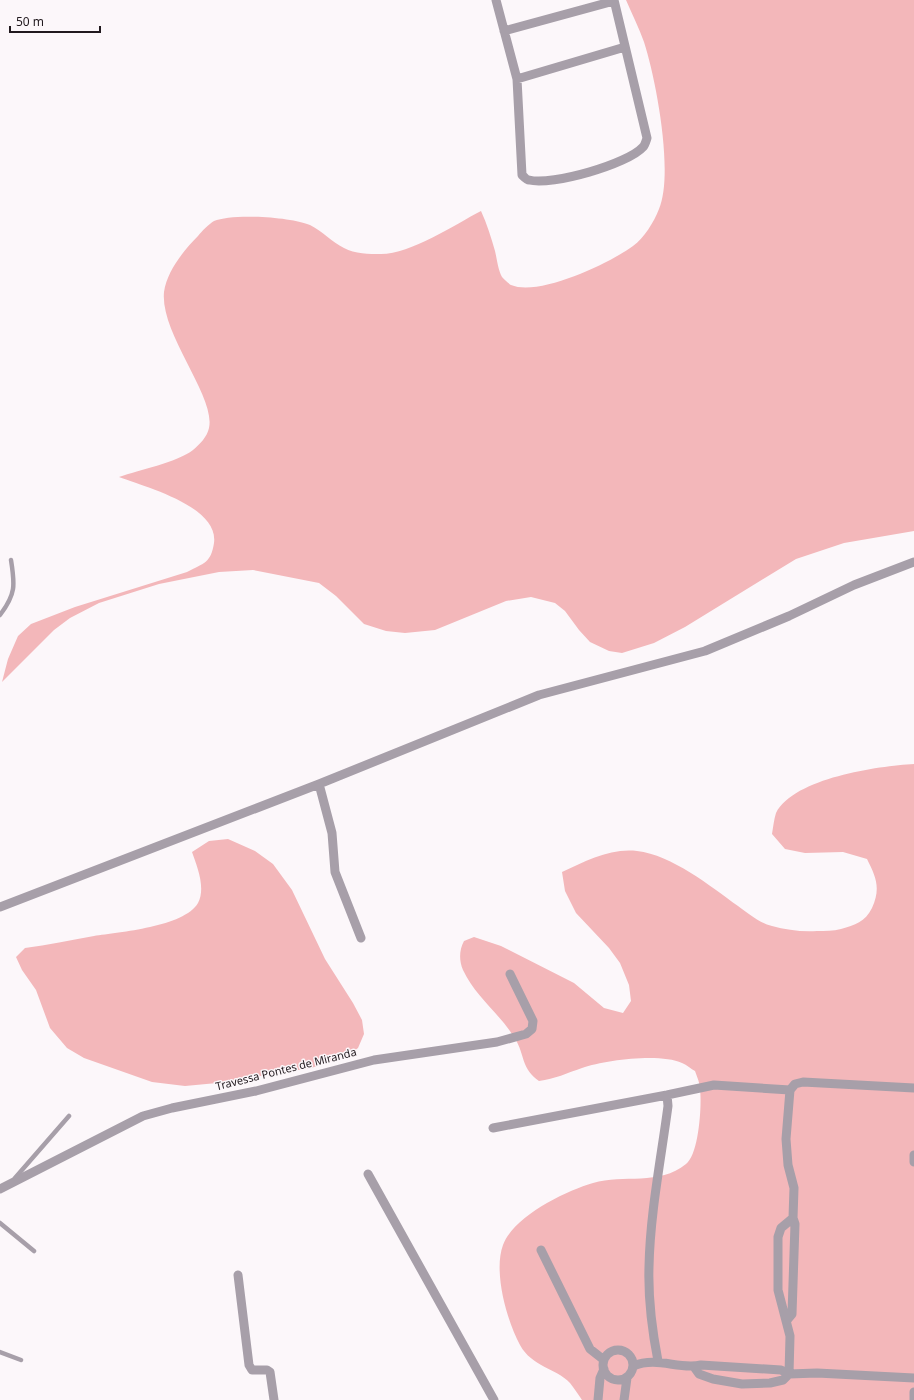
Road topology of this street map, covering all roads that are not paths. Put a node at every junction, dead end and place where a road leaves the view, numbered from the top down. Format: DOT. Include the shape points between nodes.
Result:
graph roads {
  1 [pos="496,0"];
  2 [pos="614,0"];
  3 [pos="504,31"];
  4 [pos="625,47"];
  5 [pos="517,79"];
  6 [pos="11,560"];
  7 [pos="914,562"];
  8 [pos="0,615"];
  9 [pos="319,784"];
  10 [pos="0,907"];
  11 [pos="361,938"];
  12 [pos="510,974"];
  13 [pos="914,1088"];
  14 [pos="790,1090"];
  15 [pos="667,1095"];
  16 [pos="69,1116"];
  17 [pos="493,1128"];
  18 [pos="914,1156"];
  19 [pos="914,1162"];
  20 [pos="368,1174"];
  21 [pos="11,1184"];
  22 [pos="0,1189"];
  23 [pos="793,1218"];
  24 [pos="0,1223"];
  25 [pos="541,1250"];
  26 [pos="34,1251"];
  27 [pos="238,1275"];
  28 [pos="787,1320"];
  29 [pos="0,1352"];
  30 [pos="21,1360"];
  31 [pos="658,1361"];
  32 [pos="604,1365"];
  33 [pos="634,1366"];
  34 [pos="694,1367"];
  35 [pos="789,1374"];
  36 [pos="627,1378"];
  37 [pos="914,1378"];
  38 [pos="914,1392"];
  39 [pos="274,1400"];
  40 [pos="494,1400"];
  41 [pos="598,1400"];
  42 [pos="624,1400"];
  43 [pos="914,1400"];
  1 -- 3 [label="street"];
  2 -- 3 [label="street"];
  2 -- 4 [label="street"];
  3 -- 5 [label="street"];
  4 -- 5 [label="street"];
  4 -- 5 [label="street" via="647,138 644,146 630,156 595,170 552,180 529,180 522,175"];
  6 -- 8 [label="lane" via="15,584 11,601"];
  7 -- 9 [label="street" via="854,585 789,616 705,651 539,695"];
  9 -- 10 [label="street"];
  9 -- 11 [label="street" via="332,833 335,872"];
  12 -- 21 [label="street, Travessa Pontes de Miranda" via="533,1021 532,1029 526,1034 497,1042 374,1060 256,1091 143,1116"];
  13 -- 14 [label="street" via="803,1082 795,1084"];
  14 -- 15 [label="street" via="714,1085"];
  14 -- 23 [label="street" via="786,1139 794,1193"];
  15 -- 17 [label="street"];
  15 -- 31 [label="street" via="668,1106 653,1216 649,1268 651,1316"];
  16 -- 21 [label="lane"];
  18 -- 19 [label="street"];
  20 -- 40 [label="street"];
  21 -- 22 [label="street, Travessa Pontes de Miranda"];
  23 -- 28 [label="street" via="795,1224 792,1314"];
  23 -- 28 [label="street" via="781,1228 778,1237 778,1290 781,1308"];
  24 -- 26 [label="lane"];
  25 -- 32 [label="street" via="590,1349"];
  27 -- 39 [label="street" via="248,1365 252,1370 270,1372"];
  28 -- 35 [label="street" via="790,1336"];
  29 -- 30 [label="lane"];
  31 -- 33 [label="street" via="643,1362"];
  31 -- 34 [label="street"];
  32 -- 33 [label="street" via="610,1353 619,1350 628,1353"];
  32 -- 36 [label="street" via="609,1377 622,1380"];
  32 -- 41 [label="street"];
  33 -- 36 [label="street"];
  34 -- 35 [label="street" via="701,1365 782,1370"];
  34 -- 35 [label="street" via="699,1374 713,1379 742,1384 770,1383 783,1380"];
  35 -- 37 [label="street"];
  36 -- 42 [label="street"];
  38 -- 43 [label="street"];
}
